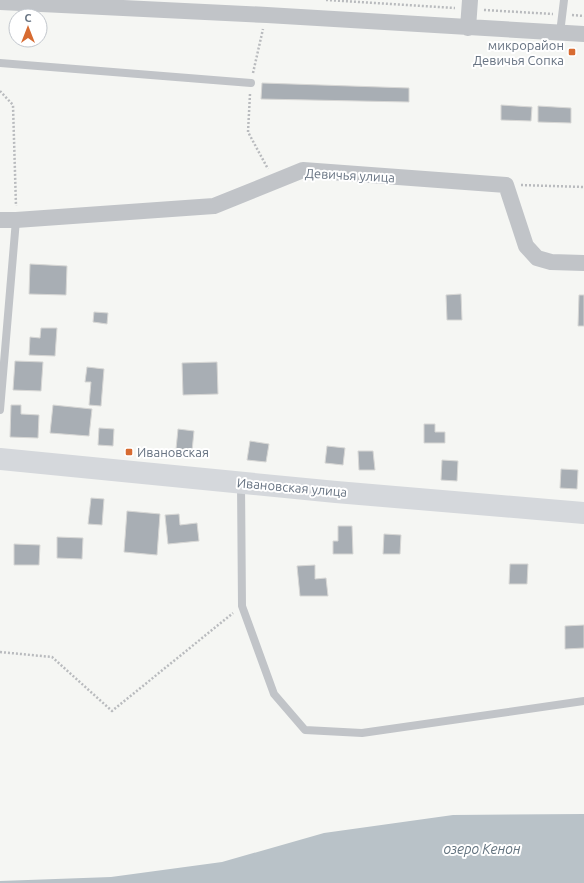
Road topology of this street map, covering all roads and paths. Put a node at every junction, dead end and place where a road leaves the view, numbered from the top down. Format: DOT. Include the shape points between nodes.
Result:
graph roads {
  1 [pos="470,0"];
  2 [pos="564,0"];
  3 [pos="0,2"];
  4 [pos="81,3"];
  5 [pos="267,7"];
  6 [pos="468,28"];
  7 [pos="560,33"];
  8 [pos="584,34"];
  9 [pos="0,63"];
  10 [pos="251,83"];
  11 [pos="0,91"];
  12 [pos="275,182"];
  13 [pos="506,185"];
  14 [pos="584,188"];
  15 [pos="0,220"];
  16 [pos="16,220"];
  17 [pos="584,263"];
  18 [pos="0,410"];
  19 [pos="0,459"];
  20 [pos="241,482"];
  21 [pos="584,514"];
  22 [pos="242,606"];
  23 [pos="0,652"];
  24 [pos="584,701"];
  1 -- 6 [label="street"];
  2 -- 7 [label="lane"];
  3 -- 4 [label="street"];
  4 -- 5 [label="street"];
  5 -- 6 [label="street"];
  5 -- 10 [label="path"];
  6 -- 7 [label="street"];
  7 -- 8 [label="street"];
  9 -- 10 [label="lane"];
  10 -- 12 [label="path" via="248,132"];
  11 -- 16 [label="path" via="13,105"];
  12 -- 13 [label="street, Девичья улица" via="303,170"];
  12 -- 16 [label="street, Девичья улица" via="214,206"];
  13 -- 14 [label="path"];
  13 -- 17 [label="street" via="526,246 537,258 551,262"];
  15 -- 16 [label="street, Девичья улица"];
  16 -- 18 [label="lane"];
  19 -- 20 [label="main road, Ивановская улица"];
  20 -- 21 [label="main road, Ивановская улица"];
  20 -- 22 [label="lane"];
  22 -- 23 [label="path" via="112,711 52,657"];
  22 -- 24 [label="lane" via="274,694 305,730 362,733"];
}
